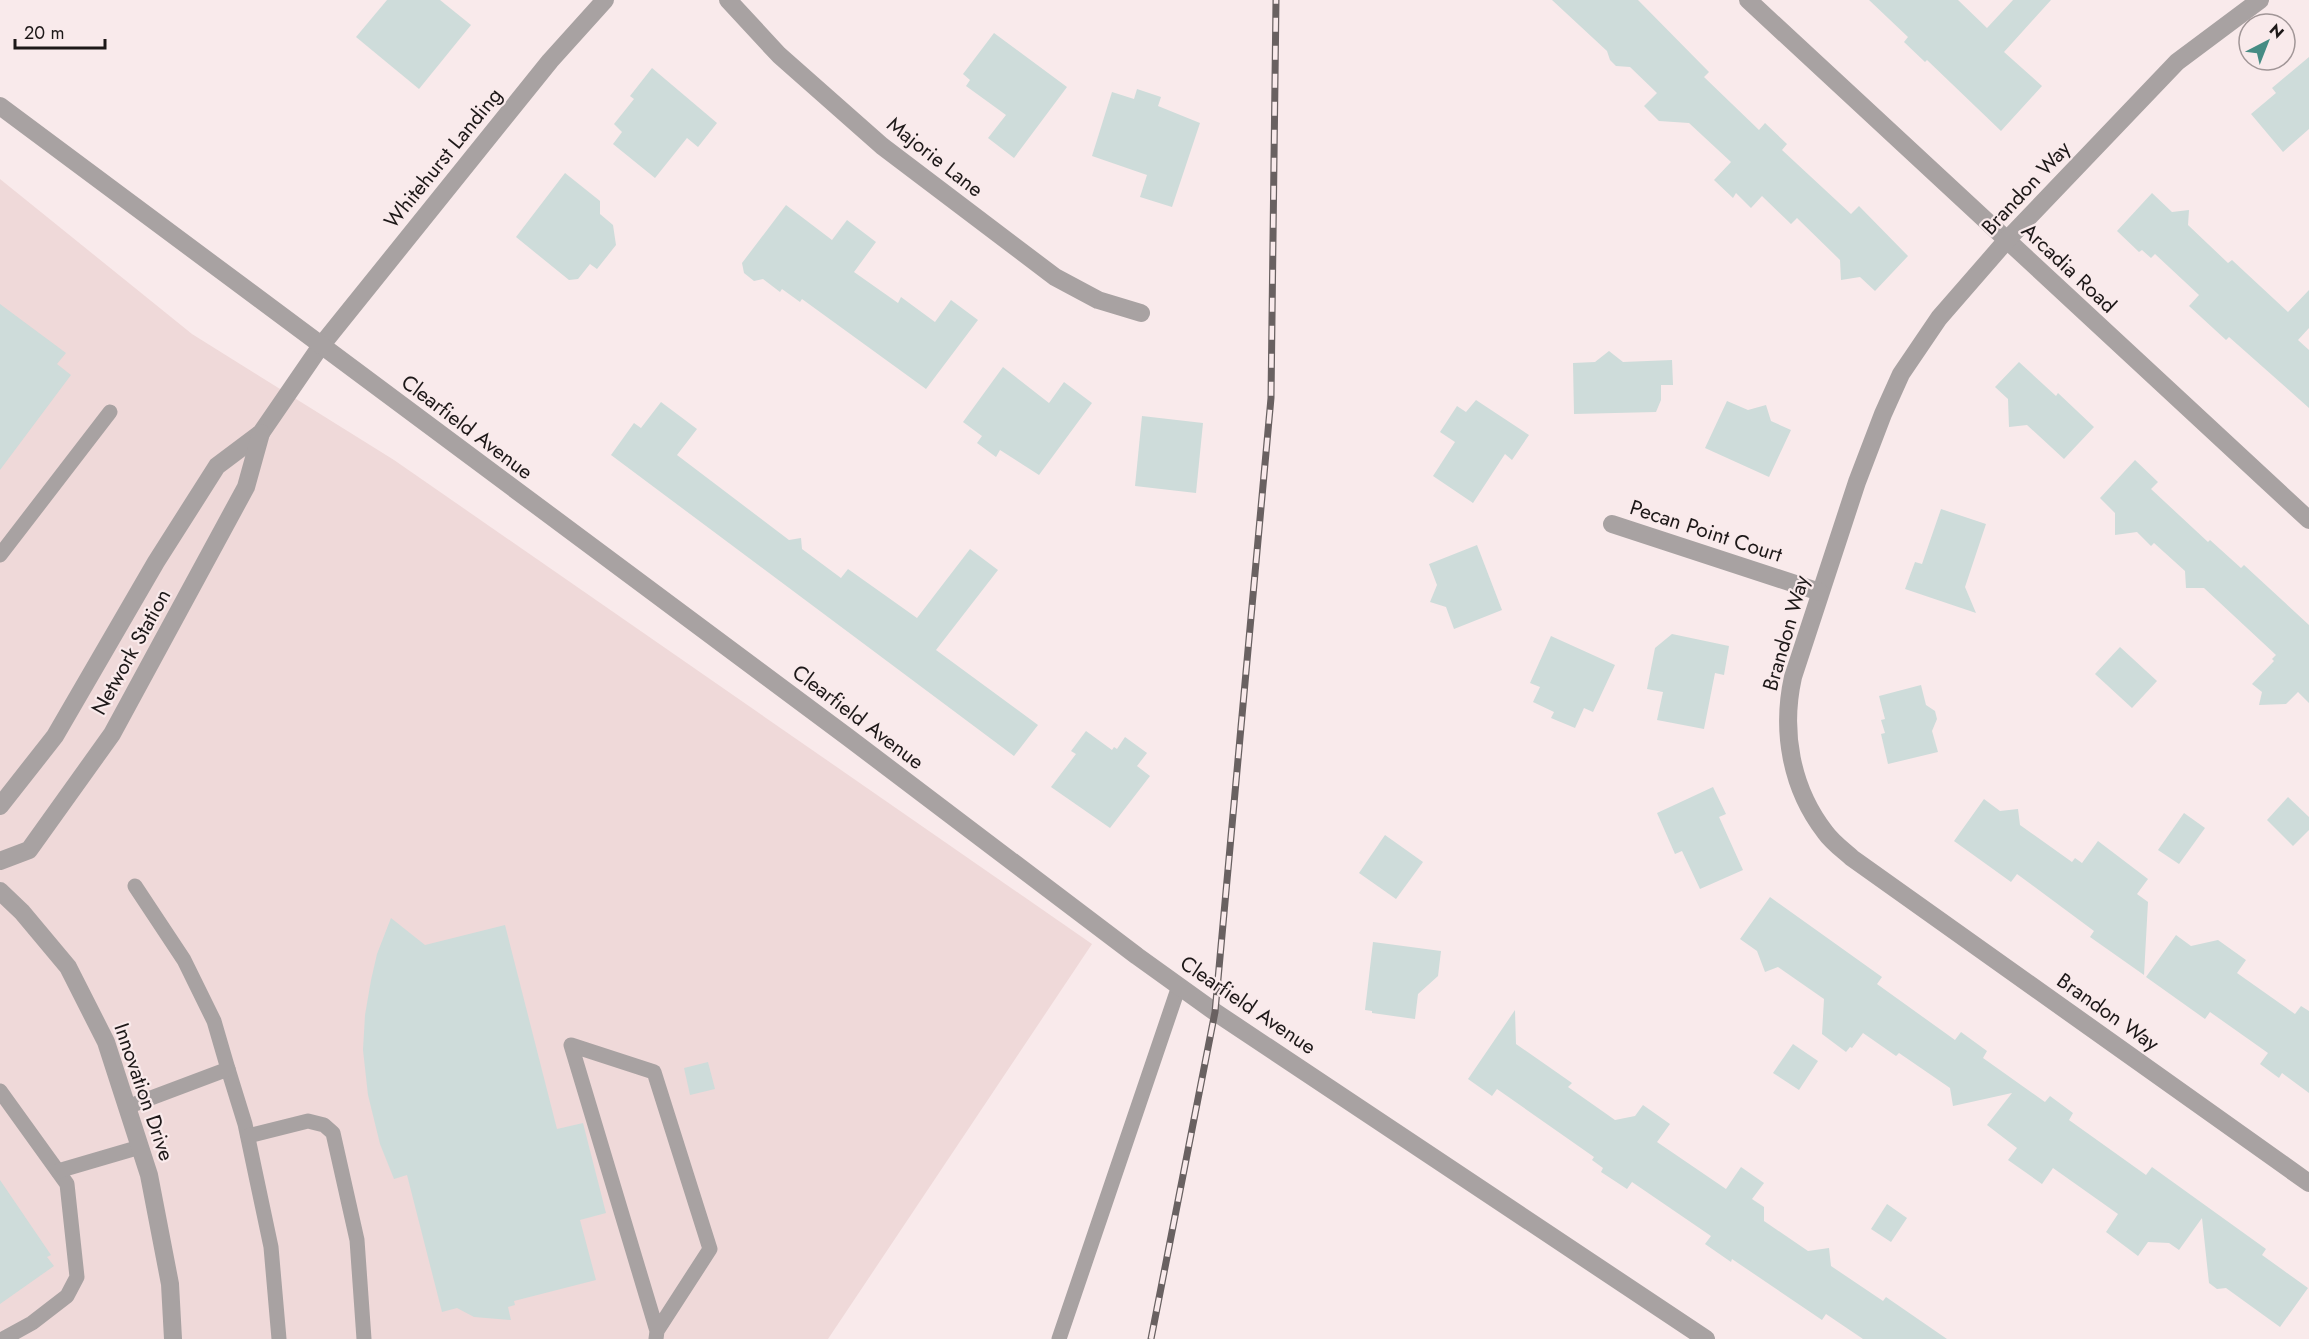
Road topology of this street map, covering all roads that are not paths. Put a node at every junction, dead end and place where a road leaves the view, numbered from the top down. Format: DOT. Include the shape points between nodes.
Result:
graph roads {
  1 [pos="605,0"];
  2 [pos="728,0"];
  3 [pos="1748,0"];
  4 [pos="2260,0"];
  5 [pos="0,106"];
  6 [pos="2006,241"];
  7 [pos="1141,313"];
  8 [pos="321,347"];
  9 [pos="110,412"];
  10 [pos="261,433"];
  11 [pos="2309,520"];
  12 [pos="1612,524"];
  13 [pos="0,555"];
  14 [pos="1820,592"];
  15 [pos="0,806"];
  16 [pos="0,861"];
  17 [pos="135,886"];
  18 [pos="0,891"];
  19 [pos="1179,986"];
  20 [pos="228,1069"];
  21 [pos="0,1091"];
  22 [pos="127,1107"];
  23 [pos="248,1136"];
  24 [pos="140,1147"];
  25 [pos="58,1171"];
  26 [pos="2309,1183"];
  27 [pos="657,1335"];
  28 [pos="3,1339"];
  29 [pos="173,1339"];
  30 [pos="279,1339"];
  31 [pos="364,1339"];
  32 [pos="1059,1339"];
  33 [pos="1706,1339"];
  1 -- 8 [label="street, Whitehurst Landing" via="550,61"];
  2 -- 7 [label="street, Majorie Lane" via="779,55 882,146 1046,270 1098,300"];
  3 -- 6 [label="street, Arcadia Road"];
  4 -- 6 [label="street, Brandon Way" via="2177,62"];
  5 -- 8 [label="street, Clearfield Avenue"];
  6 -- 11 [label="street, Arcadia Road"];
  6 -- 14 [label="street, Brandon Way" via="1939,318 1901,374 1857,482"];
  8 -- 10 [label="street, Network Station"];
  8 -- 19 [label="street, Clearfield Avenue"];
  9 -- 13 [label="lane"];
  10 -- 15 [label="street, Network Station" via="217,466 55,736"];
  10 -- 16 [label="street, Network Station" via="246,487 112,734 29,850"];
  12 -- 14 [label="street, Pecan Point Court"];
  14 -- 26 [label="street, Brandon Way" via="1793,677 1787,729 1792,767 1804,800 1826,834 1852,858"];
  17 -- 20 [label="lane" via="184,960 214,1021"];
  18 -- 22 [label="street, Innovation Drive" via="69,967 106,1042"];
  19 -- 32 [label="lane"];
  19 -- 33 [label="street, Clearfield Avenue"];
  20 -- 22 [label="lane"];
  20 -- 23 [label="lane"];
  21 -- 25 [label="lane"];
  22 -- 24 [label="street, Innovation Drive"];
  23 -- 30 [label="lane" via="271,1247"];
  23 -- 31 [label="lane" via="308,1121 324,1125 333,1133 357,1240"];
  24 -- 25 [label="lane"];
  24 -- 29 [label="street, Innovation Drive" via="170,1284"];
  25 -- 28 [label="lane" via="67,1184 77,1277 67,1296"];
  27 -- 27 [label="lane" via="651,1308 571,1045 654,1072 711,1249"];
}
